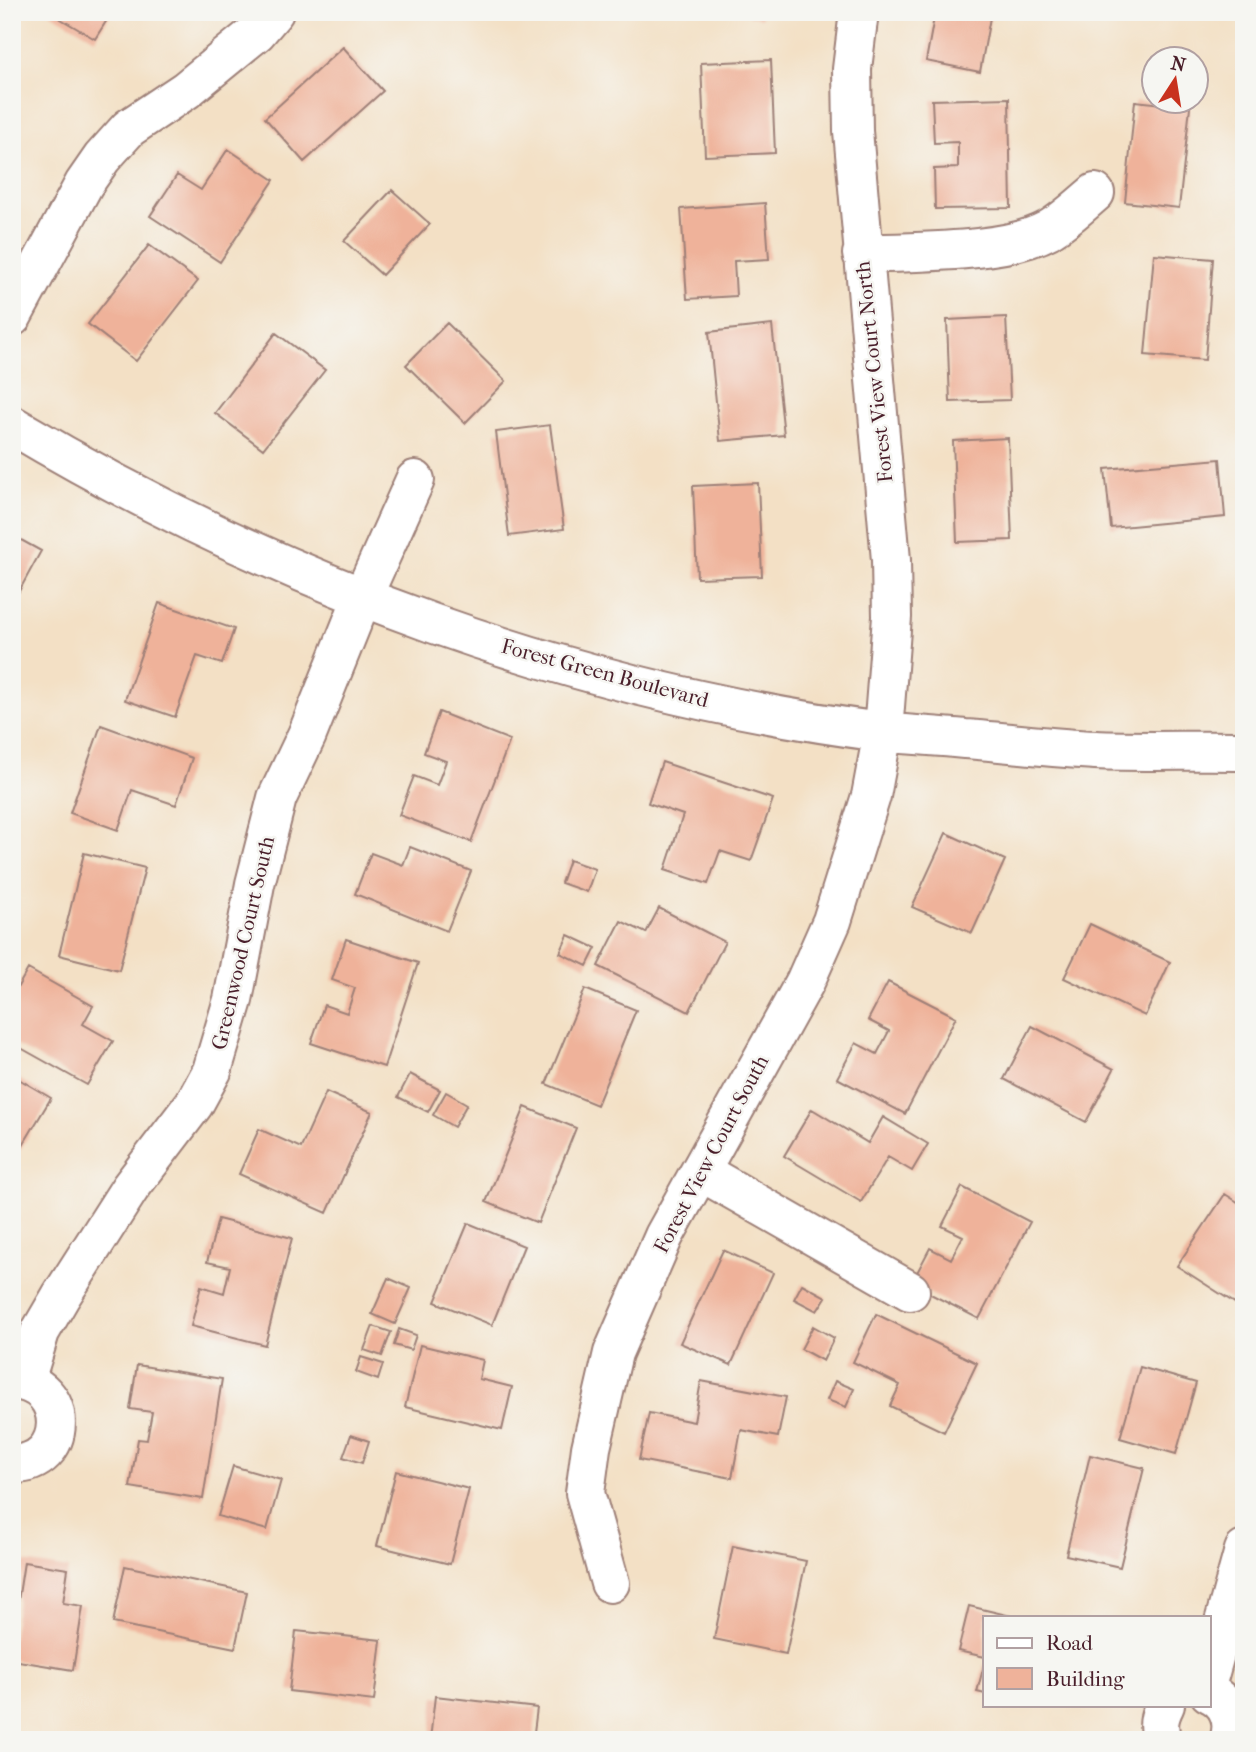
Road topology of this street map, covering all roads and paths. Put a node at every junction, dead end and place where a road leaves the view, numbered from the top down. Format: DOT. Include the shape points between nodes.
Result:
graph roads {
  1 [pos="274,12"];
  2 [pos="859,12"];
  3 [pos="1095,193"];
  4 [pos="862,254"];
  5 [pos="12,317"];
  6 [pos="12,425"];
  7 [pos="415,480"];
  8 [pos="362,598"];
  9 [pos="883,732"];
  10 [pos="1244,751"];
  11 [pos="700,1171"];
  12 [pos="910,1291"];
  13 [pos="19,1380"];
  14 [pos="12,1464"];
  15 [pos="1244,1550"];
  16 [pos="610,1583"];
  17 [pos="1210,1672"];
  18 [pos="1210,1693"];
  19 [pos="1165,1706"];
  20 [pos="1162,1740"];
  21 [pos="1229,1740"];
  1 -- 5 [label="street" via="257,32 186,90 129,128 102,158"];
  2 -- 4 [label="street, Forest View Court North" via="852,81"];
  3 -- 4 [label="street" via="1047,230 1017,242"];
  4 -- 9 [label="street, Forest View Court North" via="891,560 892,617"];
  6 -- 8 [label="street, Forest Green Boulevard" via="208,532"];
  7 -- 8 [label="street, Greenwood Court South"];
  8 -- 9 [label="street, Forest Green Boulevard" via="537,658 643,687 751,711"];
  8 -- 13 [label="street, Greenwood Court South" via="277,798 233,1000 212,1071 61,1296"];
  9 -- 10 [label="street, Forest Green Boulevard" via="1095,750"];
  9 -- 11 [label="street, Forest View Court South" via="872,796 832,921 805,982"];
  11 -- 12 [label="street"];
  11 -- 16 [label="street, Forest View Court South" via="664,1236 613,1353 591,1448 585,1493"];
  13 -- 14 [label="street, Greenwood Court South" via="40,1388 57,1417 48,1448 36,1459"];
  15 -- 17 [label="street"];
  18 -- 21 [label="street" via="1227,1708"];
  19 -- 20 [label="street" via="1158,1730"];
}
